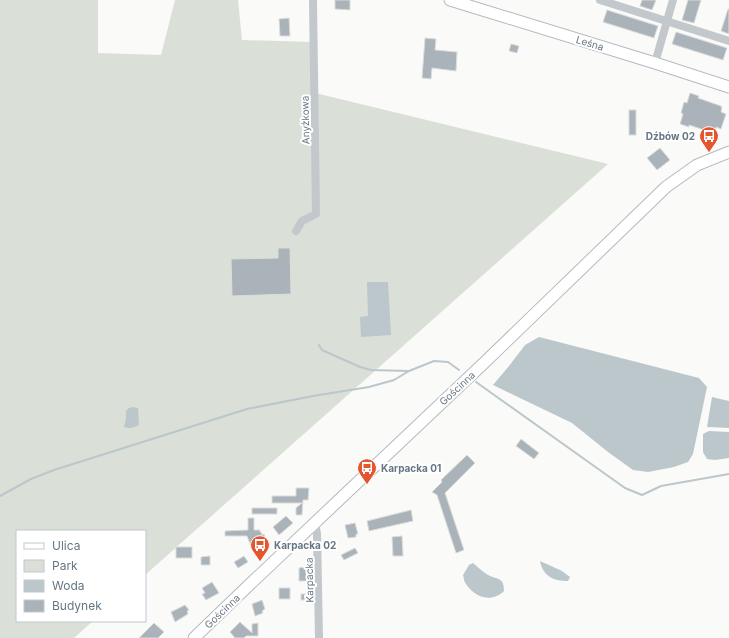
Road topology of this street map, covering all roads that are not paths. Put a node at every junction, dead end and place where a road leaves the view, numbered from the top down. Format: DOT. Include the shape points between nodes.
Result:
graph roads {
  1 [pos="313,0"];
  2 [pos="450,0"];
  3 [pos="600,0"];
  4 [pos="674,0"];
  5 [pos="667,22"];
  6 [pos="729,41"];
  7 [pos="655,63"];
  8 [pos="729,87"];
  9 [pos="729,152"];
  10 [pos="296,231"];
  11 [pos="315,523"];
  12 [pos="194,638"];
  13 [pos="319,638"];
  1 -- 10 [label="street, Anyżkowa" via="316,214 302,221"];
  2 -- 7 [label="main road, Leśna"];
  3 -- 5 [label="street"];
  4 -- 5 [label="street"];
  5 -- 6 [label="street"];
  5 -- 7 [label="street"];
  7 -- 8 [label="main road, Leśna"];
  9 -- 11 [label="main road, Gościnna" via="697,164 666,187"];
  11 -- 12 [label="main road, Gościnna"];
  11 -- 13 [label="street, Karpacka"];
}
